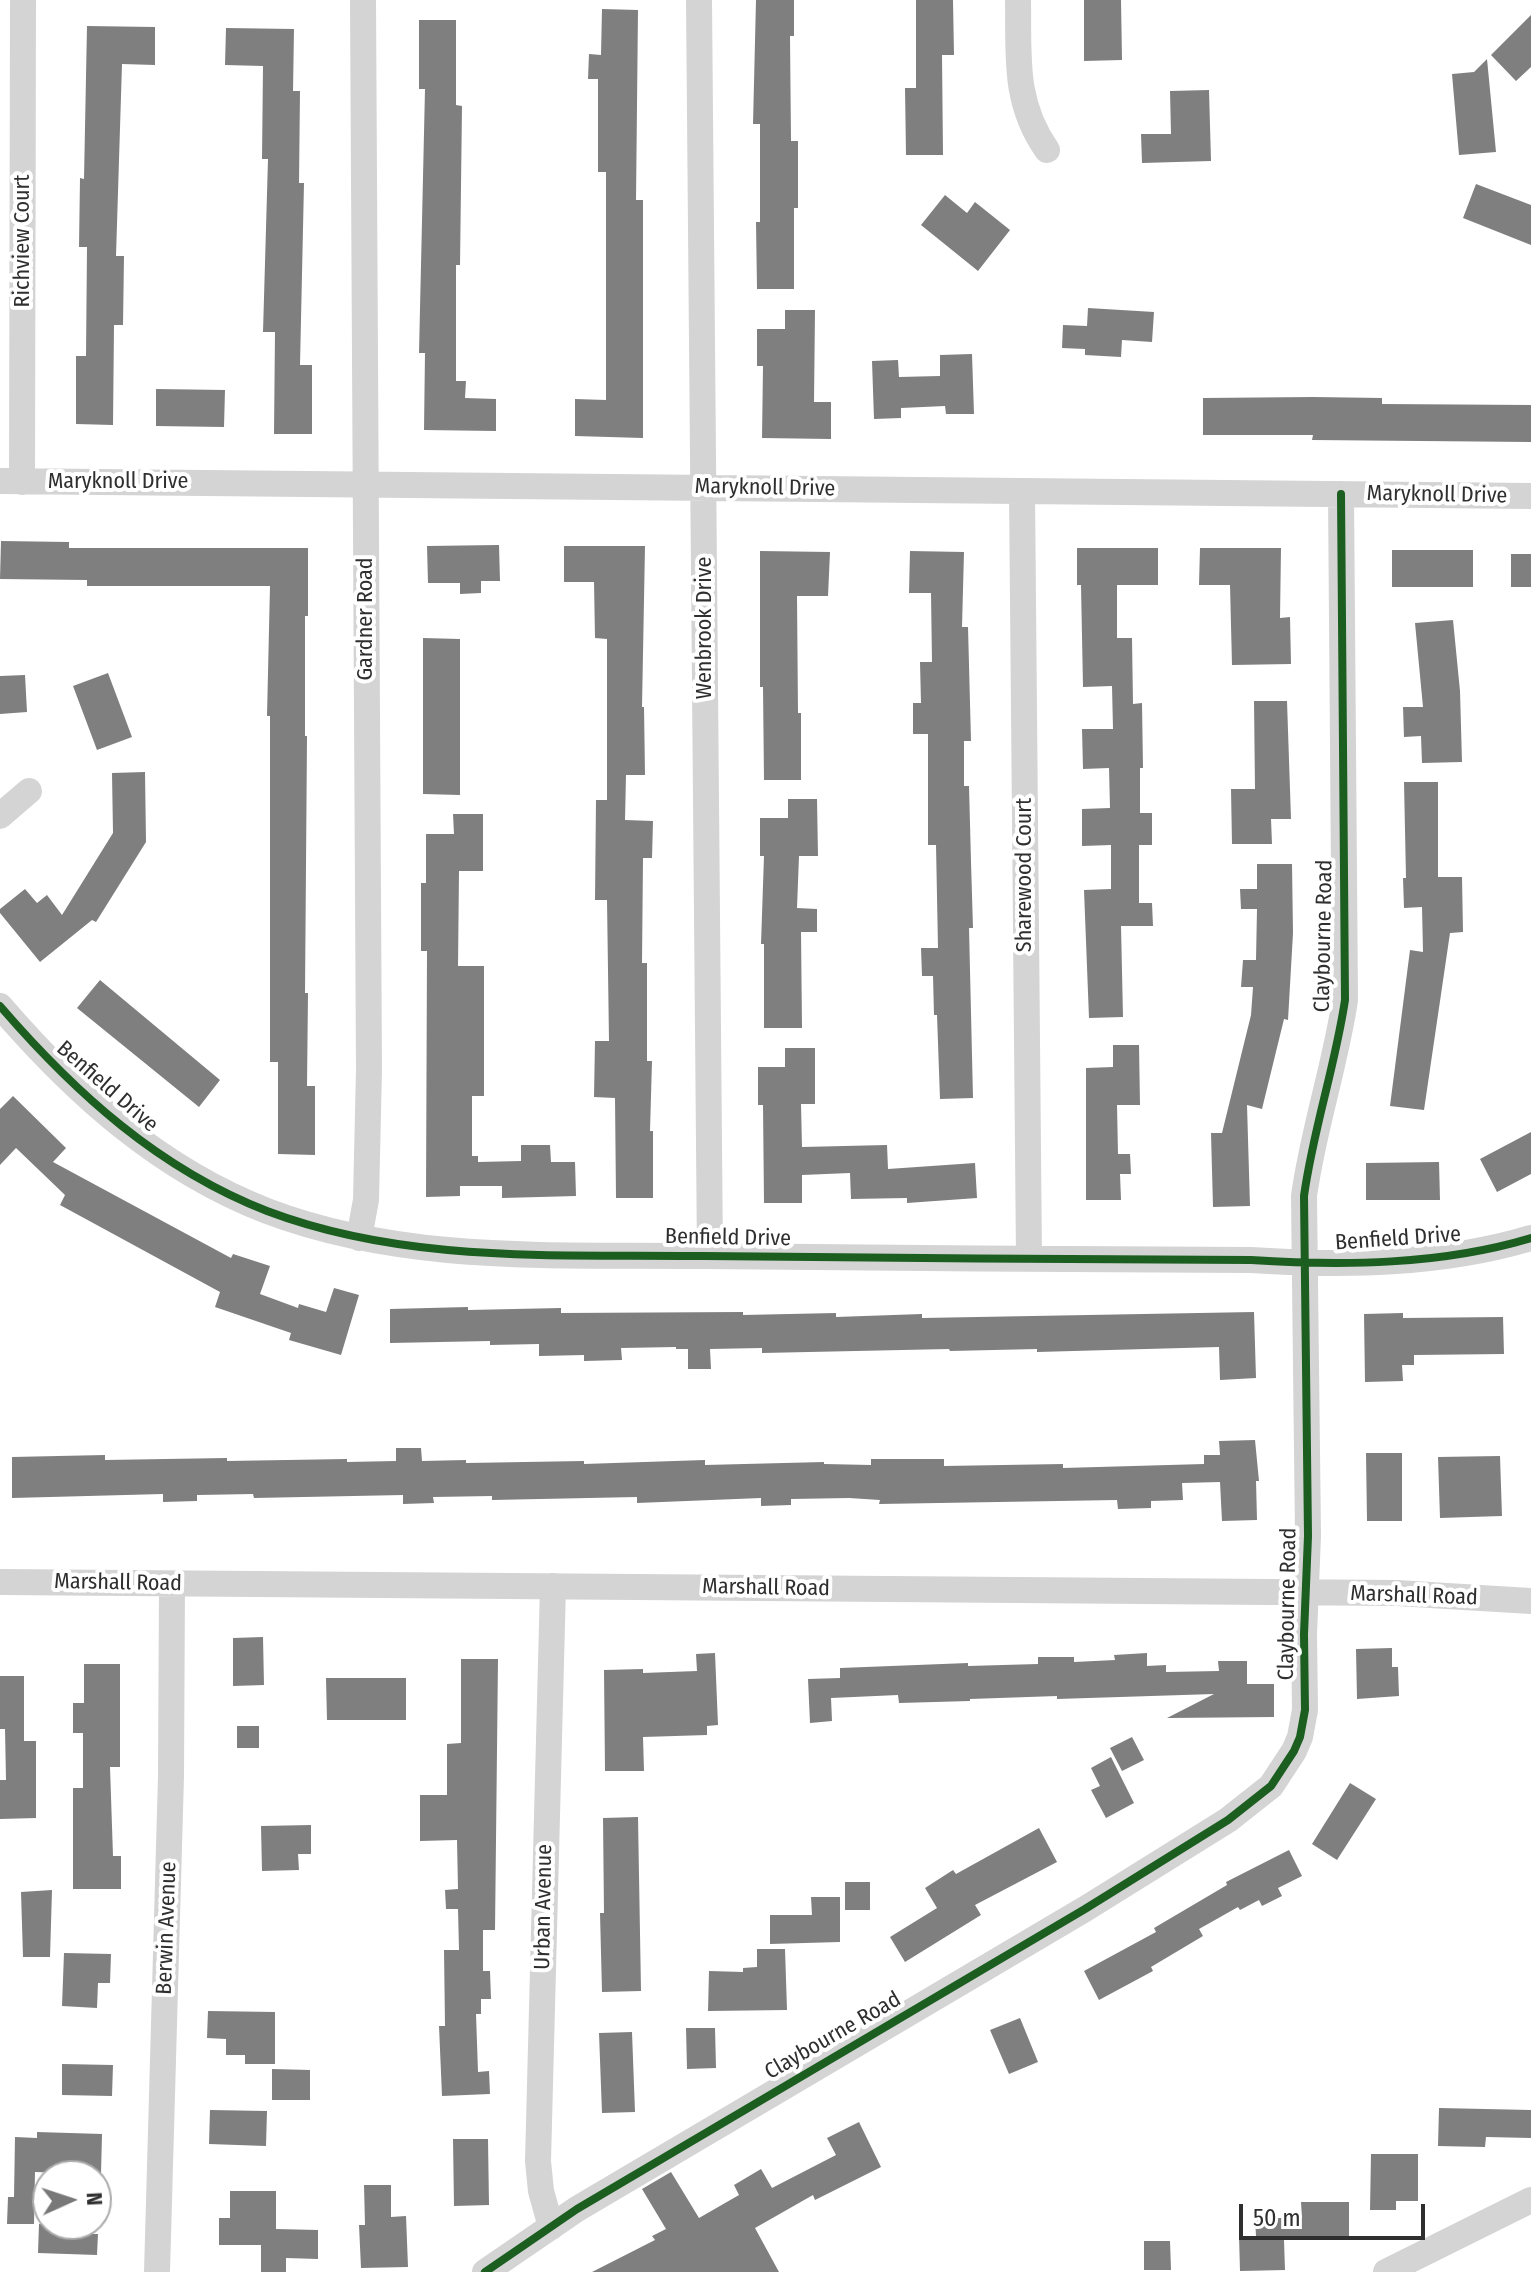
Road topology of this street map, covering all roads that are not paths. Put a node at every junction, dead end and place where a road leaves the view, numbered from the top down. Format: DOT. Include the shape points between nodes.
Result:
graph roads {
  1 [pos="23,0"];
  2 [pos="363,0"];
  3 [pos="699,0"];
  4 [pos="1018,0"];
  5 [pos="1047,150"];
  6 [pos="11,482"];
  7 [pos="365,486"];
  8 [pos="704,488"];
  9 [pos="1022,491"];
  10 [pos="1341,494"];
  11 [pos="1531,496"];
  12 [pos="29,791"];
  13 [pos="0,816"];
  14 [pos="0,1006"];
  15 [pos="359,1238"];
  16 [pos="1531,1238"];
  17 [pos="710,1256"];
  18 [pos="1029,1259"];
  19 [pos="1304,1263"];
  20 [pos="0,1582"];
  21 [pos="172,1584"];
  22 [pos="553,1586"];
  23 [pos="1306,1593"];
  24 [pos="1531,1601"];
  25 [pos="1531,2200"];
  26 [pos="551,2227"];
  27 [pos="157,2272"];
  28 [pos="485,2272"];
  29 [pos="1386,2272"];
  1 -- 6 [label="street, Richview Court"];
  2 -- 7 [label="street, Gardner Road"];
  3 -- 8 [label="street, Wenbrook Drive"];
  4 -- 5 [label="street" via="1019,83 1024,108"];
  6 -- 7 [label="street, Maryknoll Drive"];
  7 -- 8 [label="street, Maryknoll Drive"];
  7 -- 15 [label="street, Gardner Road" via="369,1069 366,1200"];
  8 -- 9 [label="street, Maryknoll Drive"];
  8 -- 17 [label="street, Wenbrook Drive"];
  9 -- 10 [label="street, Maryknoll Drive"];
  9 -- 18 [label="street, Sharewood Court"];
  10 -- 11 [label="street, Maryknoll Drive"];
  10 -- 19 [label="street, Claybourne Road" via="1345,1000 1309,1153"];
  12 -- 13 [label="street"];
  14 -- 15 [label="street, Benfield Drive" via="104,1113 164,1158 265,1210"];
  15 -- 17 [label="street, Benfield Drive" via="468,1253"];
  16 -- 19 [label="street, Benfield Drive" via="1405,1260"];
  17 -- 18 [label="street, Benfield Drive"];
  18 -- 19 [label="street, Benfield Drive"];
  19 -- 23 [label="street, Claybourne Road"];
  20 -- 21 [label="street, Marshall Road"];
  21 -- 22 [label="street, Marshall Road"];
  21 -- 27 [label="street, Berwin Avenue"];
  22 -- 23 [label="street, Marshall Road"];
  22 -- 26 [label="street, Urban Avenue" via="538,2161"];
  23 -- 24 [label="street, Marshall Road"];
  23 -- 26 [label="street, Claybourne Road" via="1305,1710 1294,1751 1271,1786 1228,1820 1085,1909"];
  25 -- 29 [label="street"];
  26 -- 28 [label="street, Claybourne Road"];
}
